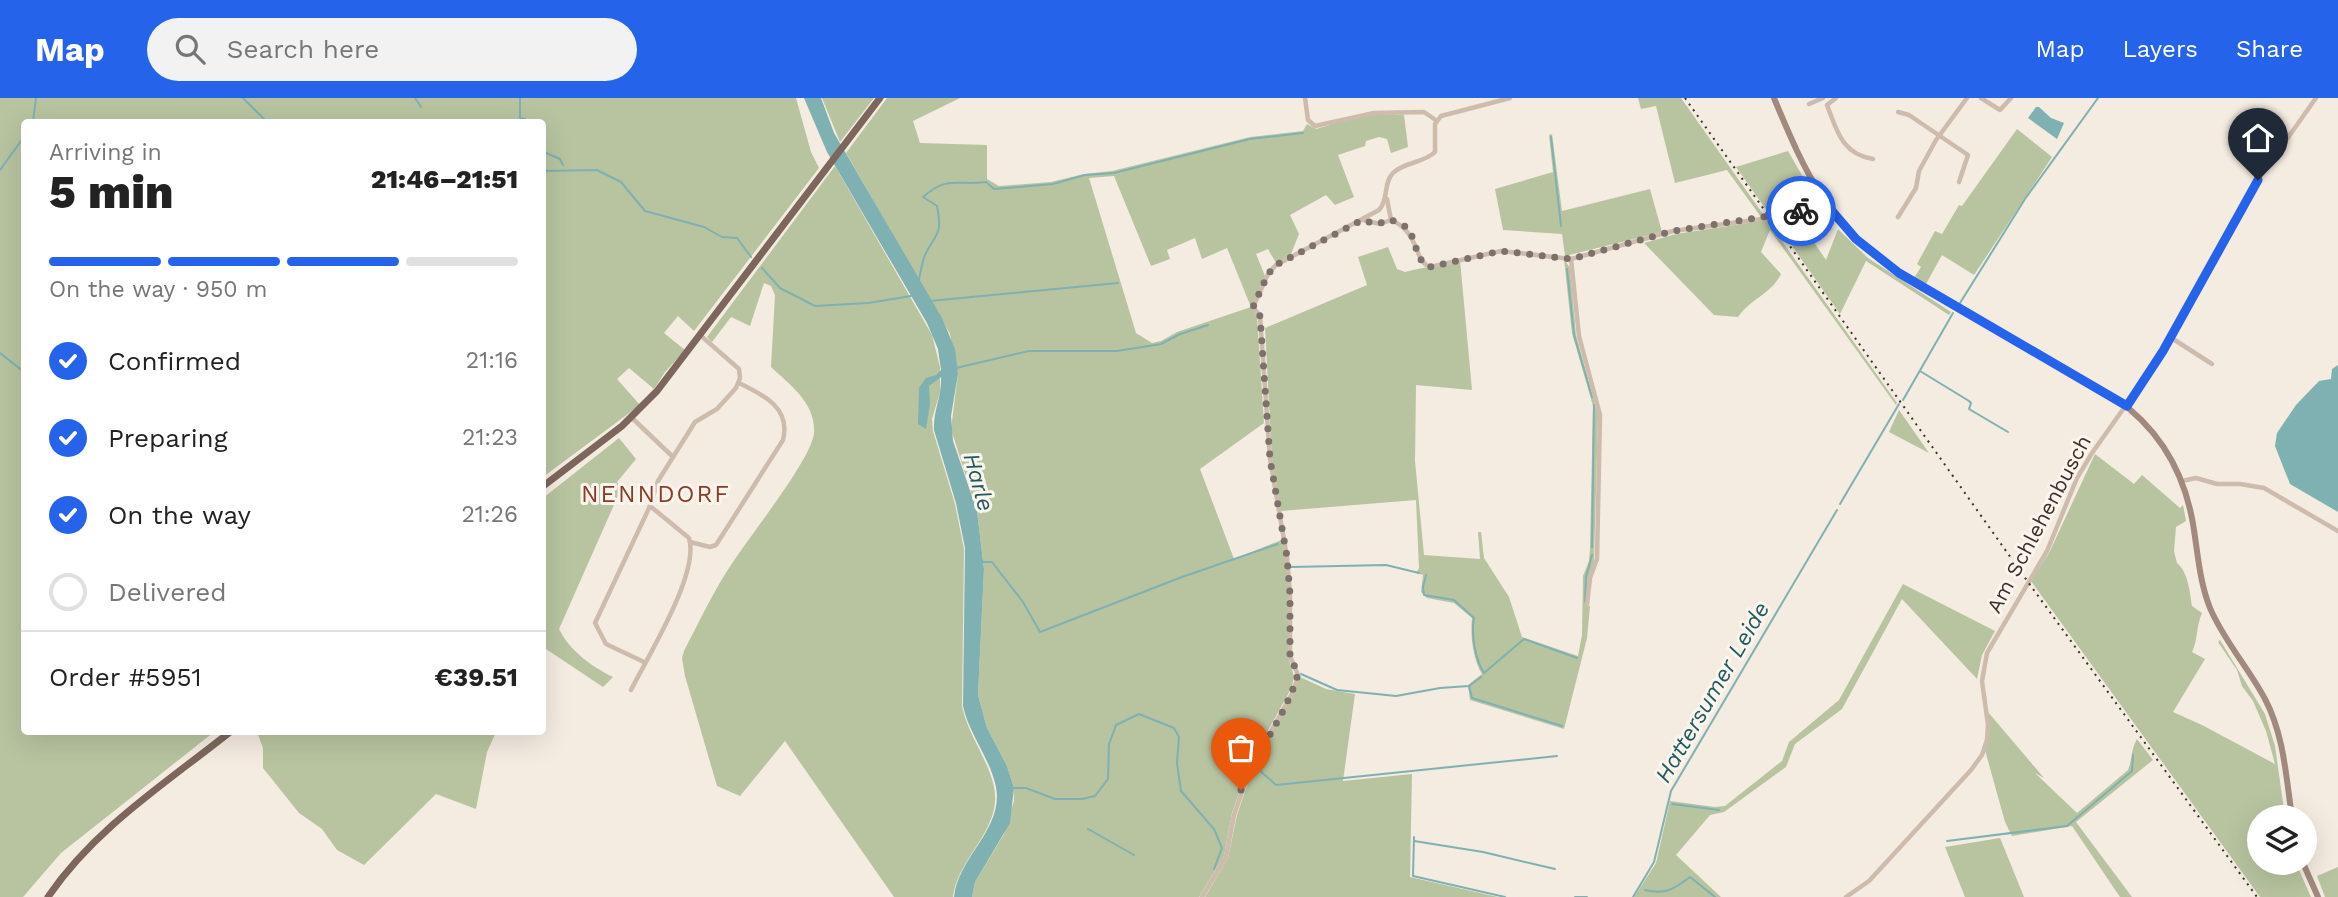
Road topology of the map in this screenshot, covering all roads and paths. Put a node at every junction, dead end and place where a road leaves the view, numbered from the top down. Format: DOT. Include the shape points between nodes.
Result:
graph roads {
  1 [pos="880,98"];
  2 [pos="1305,98"];
  3 [pos="1510,98"];
  4 [pos="1774,98"];
  5 [pos="1824,98"];
  6 [pos="1836,98"];
  7 [pos="1967,98"];
  8 [pos="1981,98"];
  9 [pos="2011,98"];
  10 [pos="2316,98"];
  11 [pos="1809,104"];
  12 [pos="1827,105"];
  13 [pos="1898,113"];
  14 [pos="1437,121"];
  15 [pos="1940,135"];
  16 [pos="1873,159"];
  17 [pos="1959,182"];
  18 [pos="1387,198"];
  19 [pos="1826,204"];
  20 [pos="1898,217"];
  21 [pos="1362,220"];
  22 [pos="1391,220"];
  23 [pos="1571,259"];
  24 [pos="700,335"];
  25 [pos="2170,337"];
  26 [pos="2213,364"];
  27 [pos="739,383"];
  28 [pos="2127,406"];
  29 [pos="631,417"];
  30 [pos="673,457"];
  31 [pos="2182,481"];
  32 [pos="546,484"];
  33 [pos="650,506"];
  34 [pos="2338,531"];
  35 [pos="690,542"];
  36 [pos="1587,604"];
  37 [pos="644,662"];
  38 [pos="631,690"];
  39 [pos="226,735"];
  40 [pos="2290,805"];
  41 [pos="2308,875"];
  42 [pos="48,897"];
  43 [pos="1202,897"];
  44 [pos="1846,897"];
  45 [pos="2318,897"];
  1 -- 24 [label="main road"];
  2 -- 14 [label="street" via="1308,120 1315,126 1374,113 1424,113"];
  3 -- 14 [label="street" via="1449,113"];
  4 -- 19 [label="main road" via="1804,170"];
  5 -- 11 [label="street"];
  5 -- 12 [label="street"];
  6 -- 12 [label="street"];
  7 -- 15 [label="street"];
  8 -- 9 [label="street" via="2000,110"];
  10 -- 25 [label="street, Am Schlehenbusch" via="2250,191"];
  12 -- 16 [label="street" via="1843,144 1861,157"];
  13 -- 15 [label="street"];
  14 -- 18 [label="street" via="1435,152 1393,173"];
  15 -- 17 [label="street" via="1968,155"];
  15 -- 20 [label="street"];
  18 -- 21 [label="street" via="1379,210"];
  18 -- 22 [label="street"];
  19 -- 23 [label="street" via="1769,218 1673,231"];
  19 -- 28 [label="main road" via="1856,239 1899,273"];
  21 -- 22 [label="street" via="1380,224"];
  21 -- 43 [label="street" via="1276,265 1253,307 1260,316 1270,459 1287,557 1290,656 1298,674 1294,690 1249,771 1226,857"];
  22 -- 23 [label="street" via="1408,229 1426,266 1501,251"];
  23 -- 36 [label="street" via="1579,336 1600,415 1597,559"];
  24 -- 27 [label="street" via="739,369"];
  24 -- 29 [label="main road"];
  25 -- 26 [label="street"];
  25 -- 28 [label="street, Am Schlehenbusch"];
  27 -- 30 [label="street" via="717,409 695,422"];
  27 -- 35 [label="street" via="781,413 783,440 716,545"];
  28 -- 31 [label="main road" via="2161,441"];
  28 -- 44 [label="street, Am Schlehenbusch" via="2077,478 2047,551 1987,653 1982,681 1988,725 1982,755 1869,881"];
  29 -- 30 [label="street"];
  29 -- 32 [label="main road"];
  30 -- 33 [label="street" via="655,487"];
  31 -- 34 [label="street" via="2196,478 2264,488"];
  31 -- 40 [label="main road" via="2208,603 2271,712"];
  33 -- 35 [label="street" via="682,530"];
  33 -- 37 [label="street" via="595,623 606,644"];
  35 -- 37 [label="street" via="687,576"];
  37 -- 38 [label="street"];
  39 -- 42 [label="main road" via="110,827"];
  41 -- 45 [label="main road"];
}
